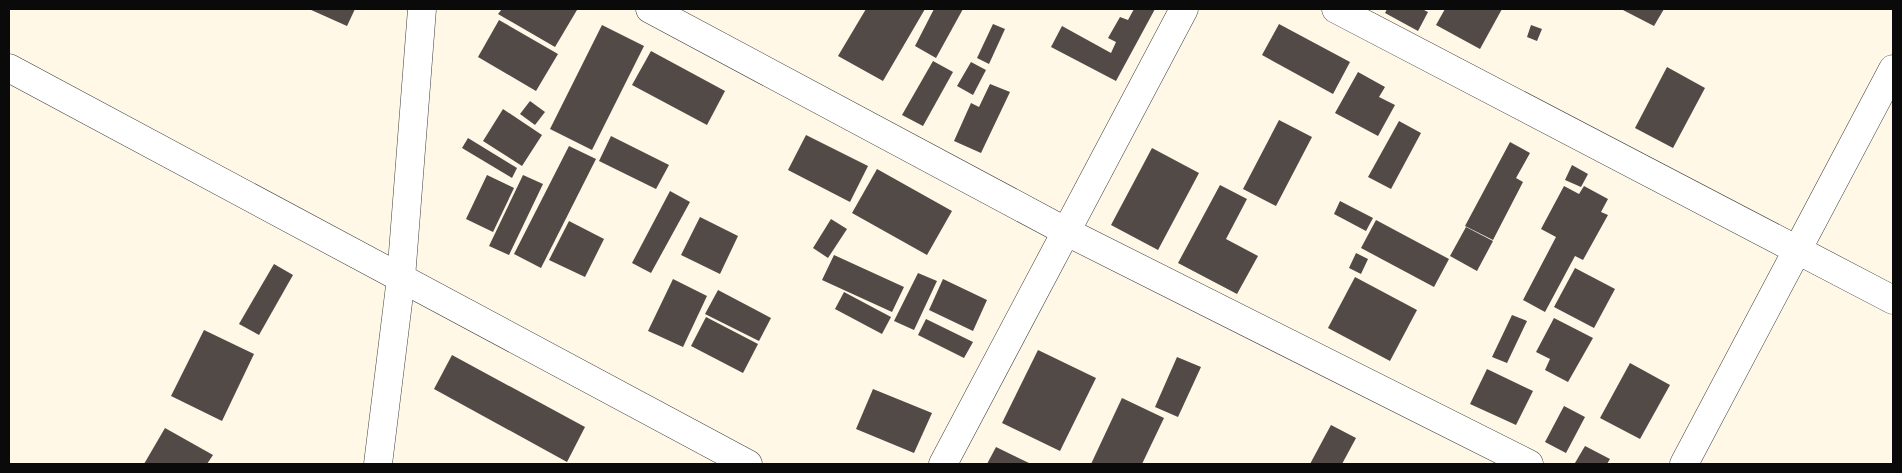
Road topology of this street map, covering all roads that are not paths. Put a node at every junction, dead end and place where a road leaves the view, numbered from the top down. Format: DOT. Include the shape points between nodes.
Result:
graph roads {
  1 [pos="422,9"];
  2 [pos="650,9"];
  3 [pos="1184,9"];
  4 [pos="1336,9"];
  5 [pos="9,68"];
  6 [pos="1893,69"];
  7 [pos="1067,232"];
  8 [pos="1798,250"];
  9 [pos="401,278"];
  10 [pos="1893,300"];
  11 [pos="378,464"];
  12 [pos="748,464"];
  13 [pos="943,464"];
  14 [pos="1529,464"];
  15 [pos="1684,464"];
  1 -- 9 [label="street"];
  2 -- 7 [label="street"];
  3 -- 7 [label="street"];
  4 -- 8 [label="street"];
  5 -- 9 [label="street"];
  6 -- 8 [label="street"];
  7 -- 13 [label="street"];
  7 -- 14 [label="street"];
  8 -- 10 [label="street"];
  8 -- 15 [label="street"];
  9 -- 11 [label="street"];
  9 -- 12 [label="street"];
}
